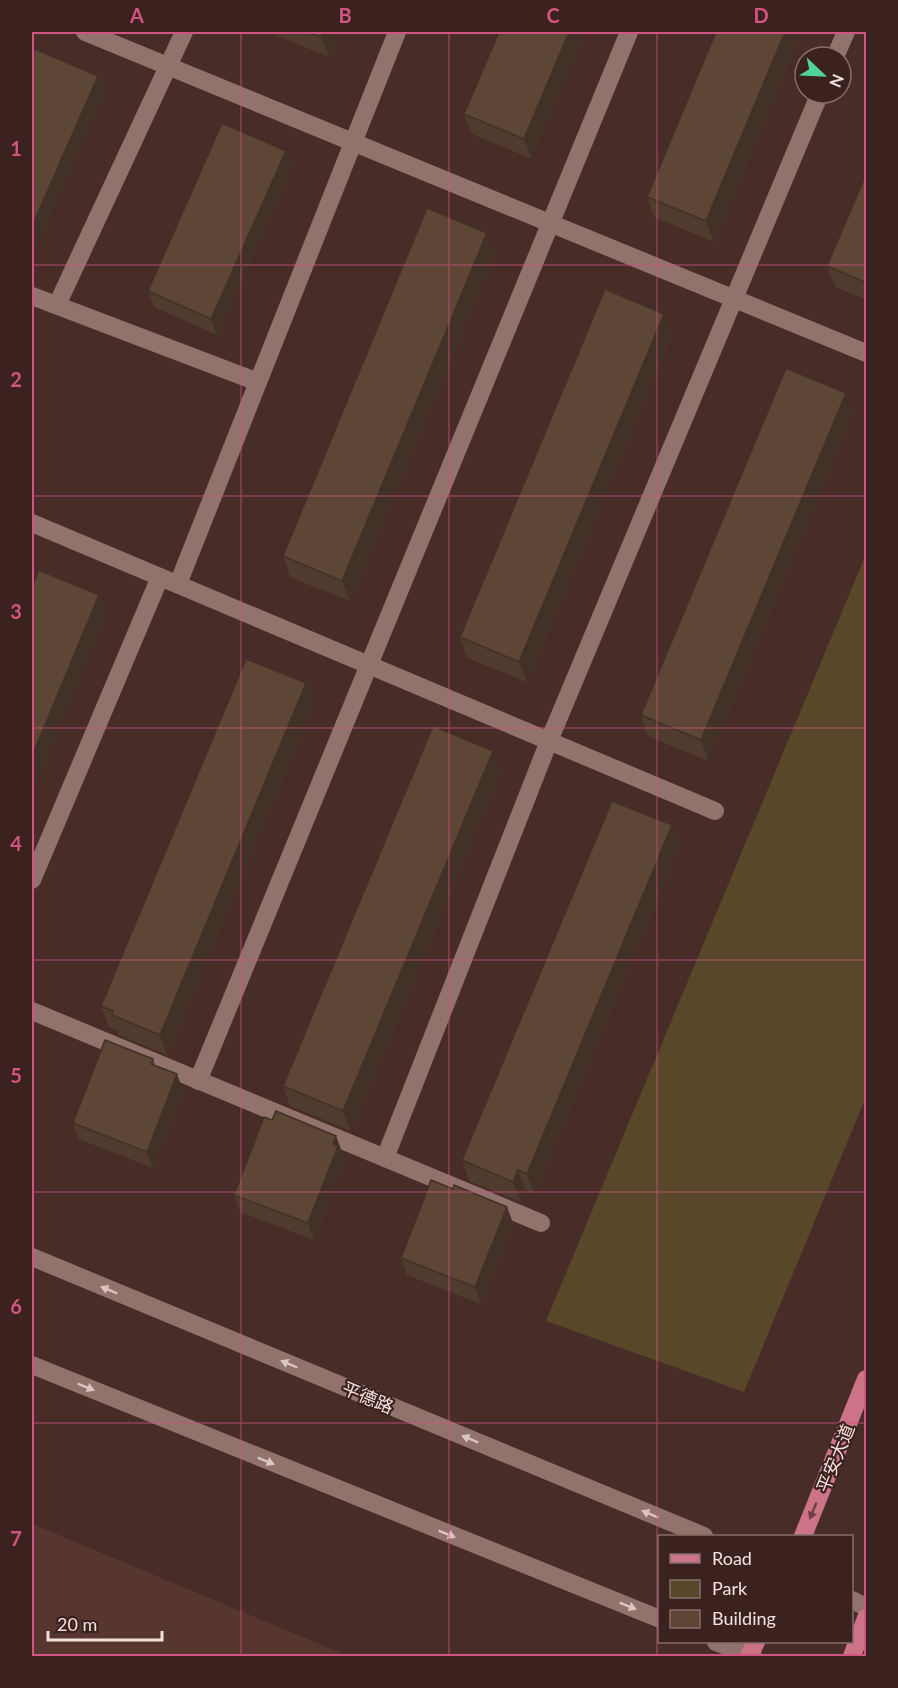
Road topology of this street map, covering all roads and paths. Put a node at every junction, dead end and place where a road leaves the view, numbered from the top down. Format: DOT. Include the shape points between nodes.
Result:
graph roads {
  1 [pos="86,32"];
  2 [pos="184,32"];
  3 [pos="397,32"];
  4 [pos="629,32"];
  5 [pos="168,66"];
  6 [pos="815,105"];
  7 [pos="353,142"];
  8 [pos="550,223"];
  9 [pos="32,296"];
  10 [pos="734,299"];
  11 [pos="57,305"];
  12 [pos="867,354"];
  13 [pos="258,382"];
  14 [pos="32,523"];
  15 [pos="160,577"];
  16 [pos="178,584"];
  17 [pos="368,665"];
  18 [pos="549,741"];
  19 [pos="715,812"];
  20 [pos="32,880"];
  21 [pos="32,1011"];
  22 [pos="198,1080"];
  23 [pos="384,1158"];
  24 [pos="541,1224"];
  25 [pos="32,1257"];
  26 [pos="32,1365"];
  27 [pos="867,1379"];
  28 [pos="702,1535"];
  29 [pos="803,1535"];
  30 [pos="853,1600"];
  31 [pos="867,1607"];
  32 [pos="658,1618"];
  33 [pos="867,1618"];
  34 [pos="723,1643"];
  35 [pos="752,1652"];
  36 [pos="852,1656"];
  1 -- 5 [label="main road"];
  2 -- 5 [label="main road"];
  3 -- 7 [label="main road"];
  4 -- 8 [label="main road"];
  5 -- 7 [label="main road"];
  5 -- 11 [label="main road"];
  6 -- 10 [label="main road"];
  7 -- 8 [label="main road"];
  7 -- 13 [label="main road"];
  8 -- 10 [label="main road"];
  8 -- 17 [label="main road"];
  9 -- 11 [label="main road"];
  10 -- 12 [label="main road"];
  10 -- 18 [label="main road"];
  11 -- 13 [label="main road"];
  13 -- 16 [label="main road"];
  14 -- 15 [label="main road"];
  15 -- 16 [label="main road"];
  15 -- 20 [label="main road"];
  16 -- 17 [label="main road"];
  17 -- 18 [label="main road"];
  17 -- 22 [label="main road"];
  18 -- 19 [label="main road"];
  18 -- 23 [label="main road"];
  21 -- 22 [label="main road"];
  22 -- 23 [label="main road"];
  23 -- 24 [label="main road"];
  28 -- 25 [label="main road, 平德路, one-way"];
  26 -- 32 [label="main road, one-way"];
  27 -- 29 [label="main road, 平安大道, one-way"];
  30 -- 31 [label="main road"];
  33 -- 36 [label="main road"];
  34 -- 35 [label="main road"];
}
